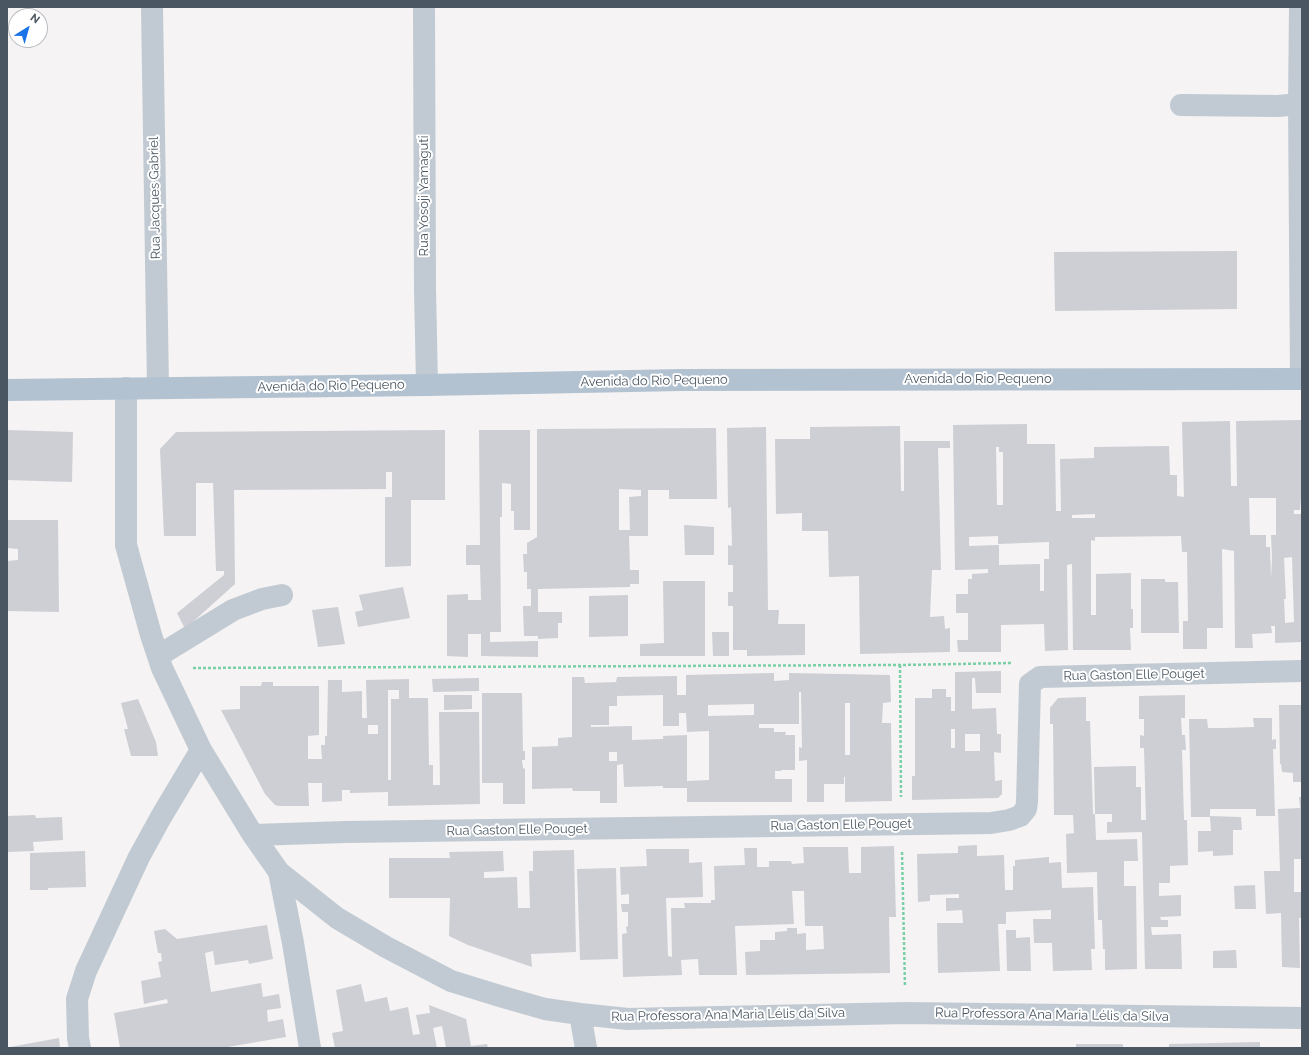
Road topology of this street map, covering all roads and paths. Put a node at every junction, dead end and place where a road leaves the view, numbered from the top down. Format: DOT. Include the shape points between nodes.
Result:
graph roads {
  1 [pos="152,7"];
  2 [pos="424,7"];
  3 [pos="1300,7"];
  4 [pos="1301,42"];
  5 [pos="1299,104"];
  6 [pos="1181,105"];
  7 [pos="1302,379"];
  8 [pos="427,385"];
  9 [pos="126,388"];
  10 [pos="158,388"];
  11 [pos="7,390"];
  12 [pos="282,595"];
  13 [pos="160,662"];
  14 [pos="900,665"];
  15 [pos="1302,671"];
  16 [pos="1040,677"];
  17 [pos="201,750"];
  18 [pos="902,824"];
  19 [pos="253,835"];
  20 [pos="279,872"];
  21 [pos="906,1013"];
  22 [pos="580,1014"];
  23 [pos="1302,1018"];
  24 [pos="80,1048"];
  25 [pos="310,1048"];
  26 [pos="586,1048"];
  1 -- 10 [label="street, Rua Jacques Gabriel"];
  2 -- 8 [label="street, Rua Yosoji Yamaguti" via="424,289"];
  3 -- 4 [label="street"];
  4 -- 5 [label="street"];
  5 -- 6 [label="street"];
  5 -- 7 [label="street"];
  7 -- 8 [label="main road, Avenida do Rio Pequeno" via="682,380"];
  8 -- 10 [label="main road, Avenida do Rio Pequeno"];
  9 -- 10 [label="main road, Avenida do Rio Pequeno"];
  9 -- 11 [label="main road, Avenida do Rio Pequeno"];
  9 -- 13 [label="street, Rua Professora Ana Maria Lélis da Silva" via="126,545"];
  12 -- 13 [label="street" via="262,599 233,610 191,637"];
  13 -- 14 [label="path"];
  13 -- 17 [label="street, Rua Professora Ana Maria Lélis da Silva"];
  14 -- 16 [label="path" via="1020,663 1030,664"];
  14 -- 18 [label="path"];
  15 -- 16 [label="street, Rua Gaston Elle Pouget"];
  16 -- 18 [label="street, Rua Gaston Elle Pouget" via="1030,684 1027,802 1026,809 1020,816 991,823"];
  17 -- 19 [label="street, Rua Professora Ana Maria Lélis da Silva"];
  17 -- 24 [label="street" via="143,850 86,971 77,999"];
  18 -- 19 [label="street, Rua Gaston Elle Pouget"];
  18 -- 21 [label="path"];
  19 -- 20 [label="street, Rua Professora Ana Maria Lélis da Silva"];
  20 -- 22 [label="street, Rua Professora Ana Maria Lélis da Silva" via="337,918 386,947 451,980 545,1009"];
  20 -- 25 [label="street"];
  21 -- 22 [label="street, Rua Professora Ana Maria Lélis da Silva" via="628,1019"];
  21 -- 23 [label="street, Rua Professora Ana Maria Lélis da Silva"];
  22 -- 26 [label="street"];
}
